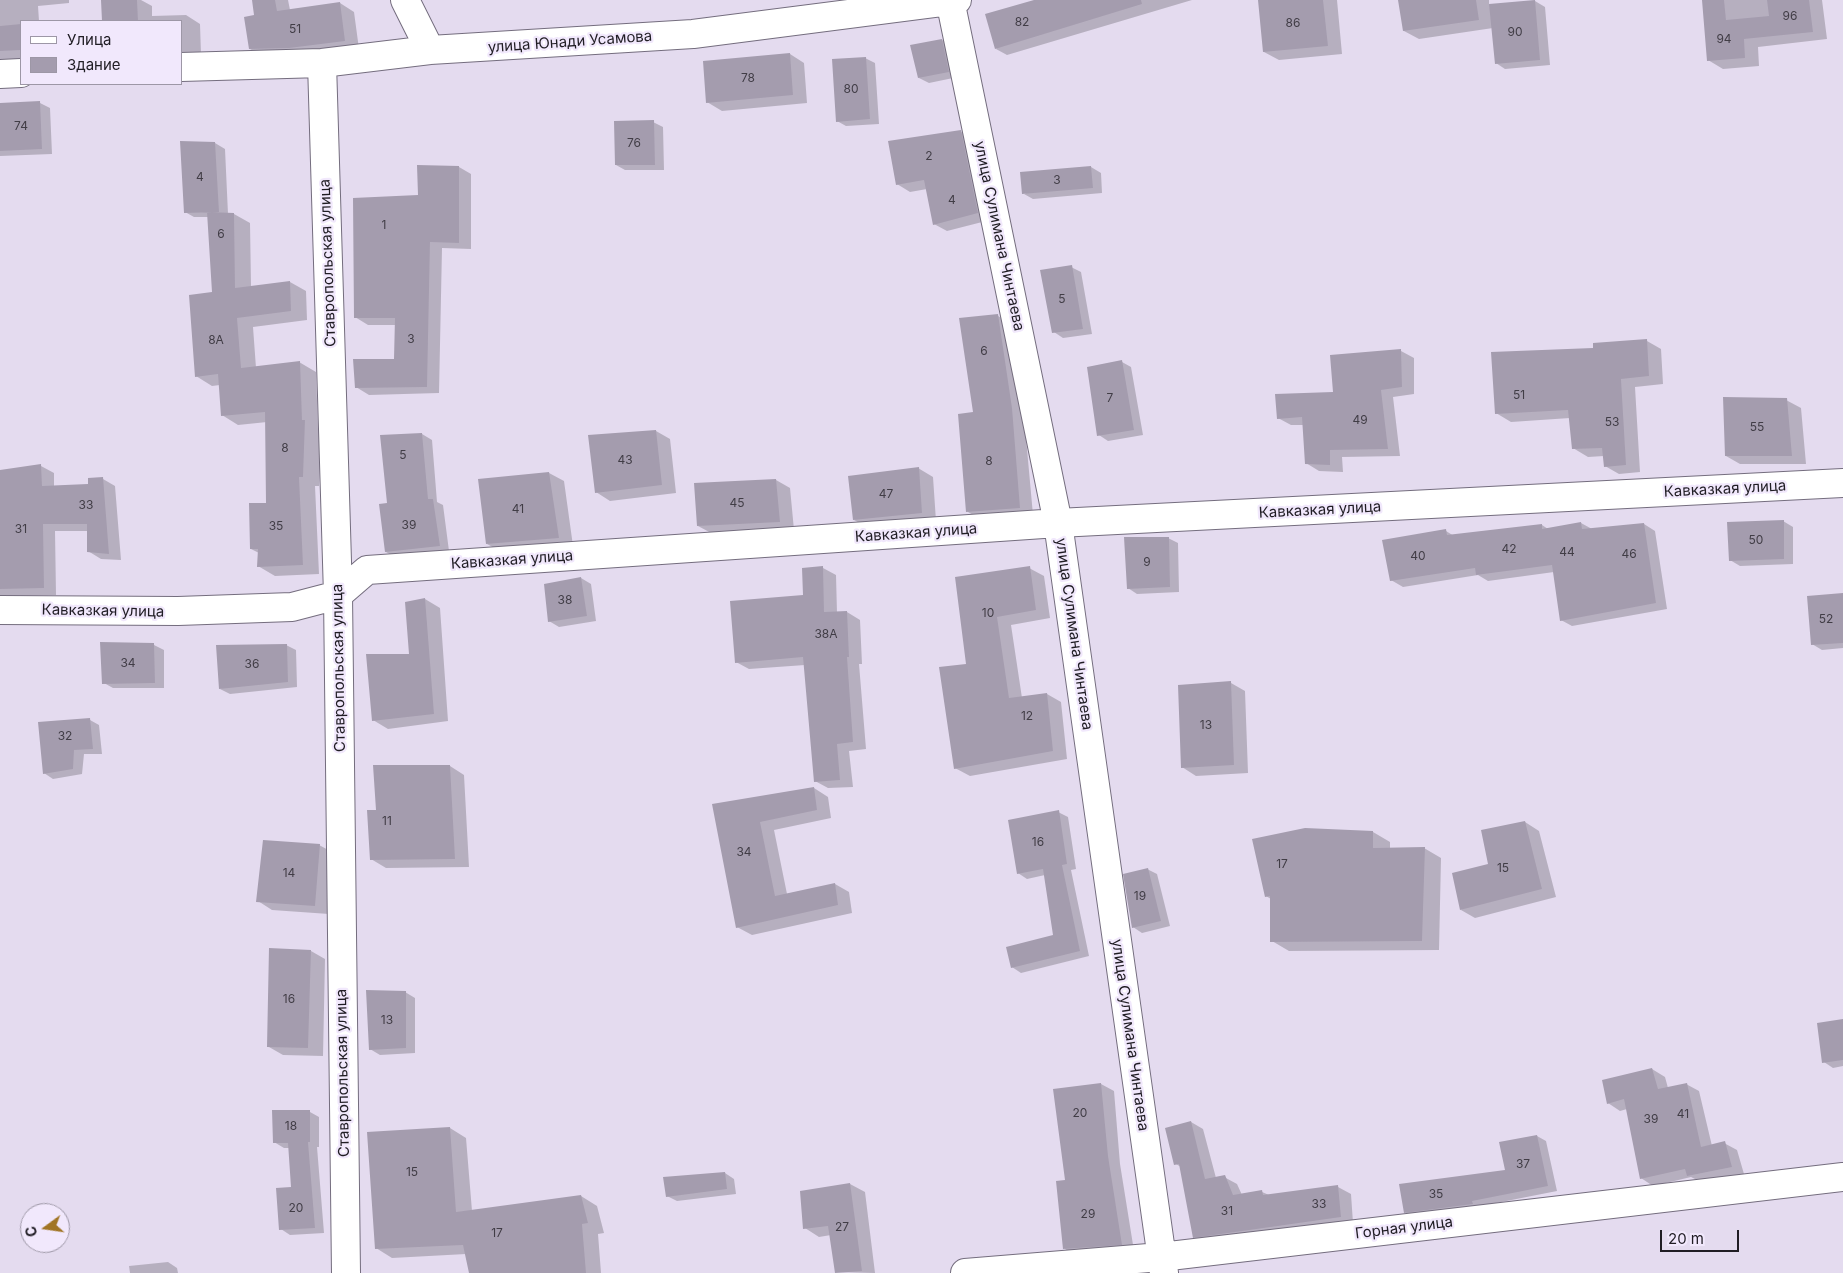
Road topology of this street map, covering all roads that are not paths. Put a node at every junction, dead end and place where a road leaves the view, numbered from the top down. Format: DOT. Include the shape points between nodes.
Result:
graph roads {
  1 [pos="405,0"];
  2 [pos="952,1"];
  3 [pos="430,50"];
  4 [pos="322,63"];
  5 [pos="182,67"];
  6 [pos="20,73"];
  7 [pos="0,74"];
  8 [pos="1843,483"];
  9 [pos="1058,523"];
  10 [pos="338,595"];
  11 [pos="0,610"];
  12 [pos="1843,1177"];
  13 [pos="1163,1265"];
  14 [pos="346,1273"];
  15 [pos="965,1273"];
  1 -- 3 [label="street"];
  2 -- 3 [label="street, улица Юнади Усамова" via="693,34"];
  2 -- 9 [label="street, улица Сулимана Чинтаева"];
  3 -- 4 [label="street, улица Юнади Усамова"];
  4 -- 5 [label="street, улица Юнади Усамова"];
  4 -- 10 [label="street, Ставропольская улица"];
  6 -- 7 [label="street"];
  8 -- 9 [label="street, Кавказкая улица"];
  9 -- 10 [label="street, Кавказкая улица" via="367,570"];
  9 -- 13 [label="street, улица Сулимана Чинтаева"];
  10 -- 11 [label="street, Кавказкая улица" via="292,607 178,611"];
  10 -- 14 [label="street, Ставропольская улица"];
  12 -- 13 [label="street, Горная улица"];
  13 -- 15 [label="street, Горная улица"];
}
